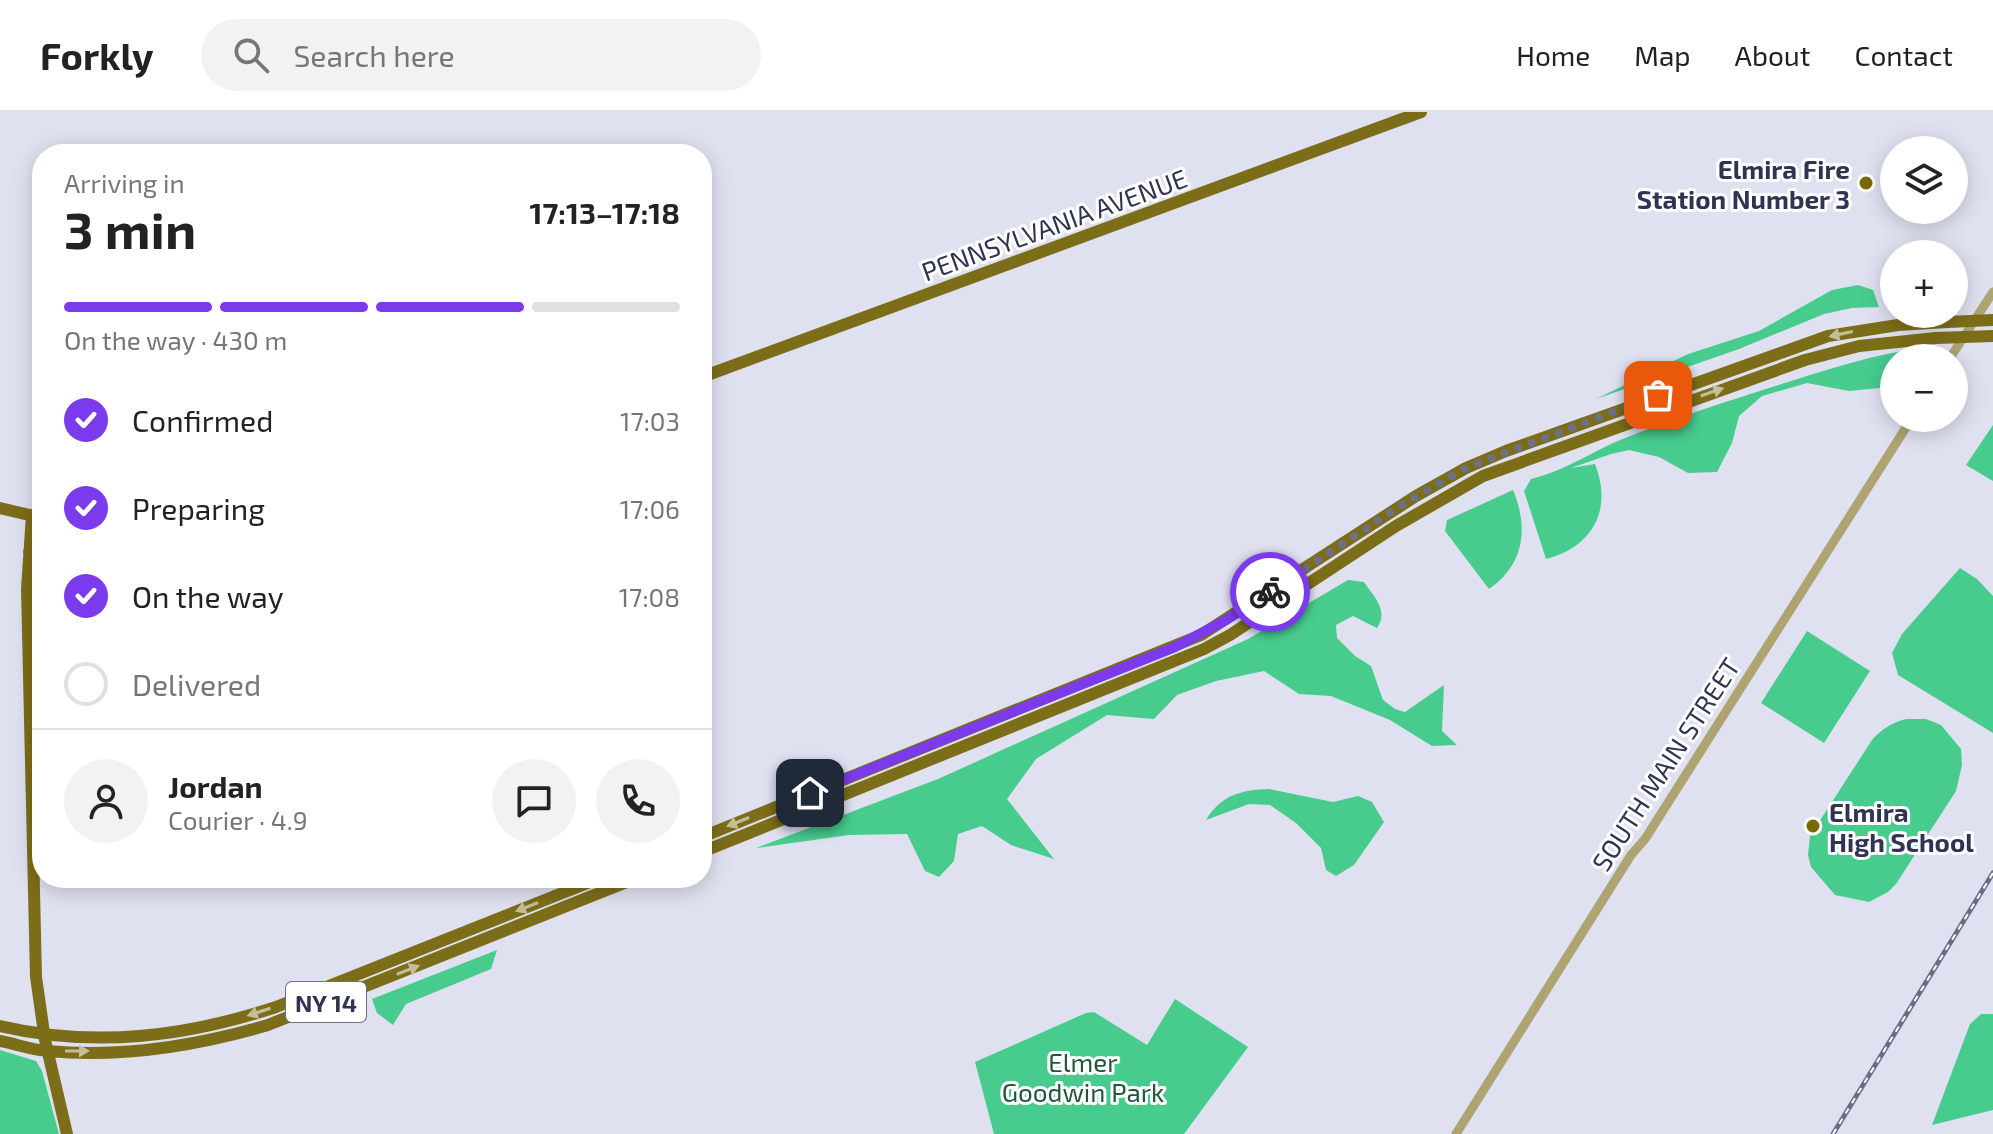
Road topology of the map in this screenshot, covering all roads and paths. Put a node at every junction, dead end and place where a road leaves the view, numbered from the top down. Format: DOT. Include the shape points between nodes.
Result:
graph roads {
  1 [pos="1421,112"];
  2 [pos="1993,292"];
  3 [pos="1993,320"];
  4 [pos="1993,336"];
  5 [pos="1959,344"];
  6 [pos="712,373"];
  7 [pos="1903,432"];
  8 [pos="0,508"];
  9 [pos="32,515"];
  10 [pos="32,538"];
  11 [pos="32,549"];
  12 [pos="29,552"];
  13 [pos="712,833"];
  14 [pos="712,848"];
  15 [pos="32,855"];
  16 [pos="33,888"];
  17 [pos="575,888"];
  18 [pos="612,888"];
  19 [pos="0,1026"];
  20 [pos="0,1041"];
  21 [pos="45,1041"];
  22 [pos="67,1134"];
  23 [pos="1456,1134"];
  1 -- 6 [label="main road, PENNSYLVANIA AVENUE"];
  2 -- 5 [label="street"];
  3 -- 13 [label="main road, one-way, bridge" via="1898,325 1828,336 1506,451 1416,496 1201,635"];
  14 -- 4 [label="main road, one-way, bridge" via="1204,649 1483,476 1819,355 1887,341"];
  7 -- 23 [label="street, SOUTH MAIN STREET"];
  8 -- 9 [label="main road"];
  10 -- 12 [label="main road"];
  11 -- 12 [label="main road"];
  12 -- 15 [label="main road"];
  16 -- 21 [label="main road"];
  17 -- 21 [label="main road, NY 14, one-way" via="224,1023 141,1037"];
  21 -- 18 [label="main road, NY 14, one-way" via="113,1052 226,1037"];
  19 -- 21 [label="main road, NY 14"];
  20 -- 21 [label="main road, NY 14"];
  21 -- 22 [label="main road"];
}
